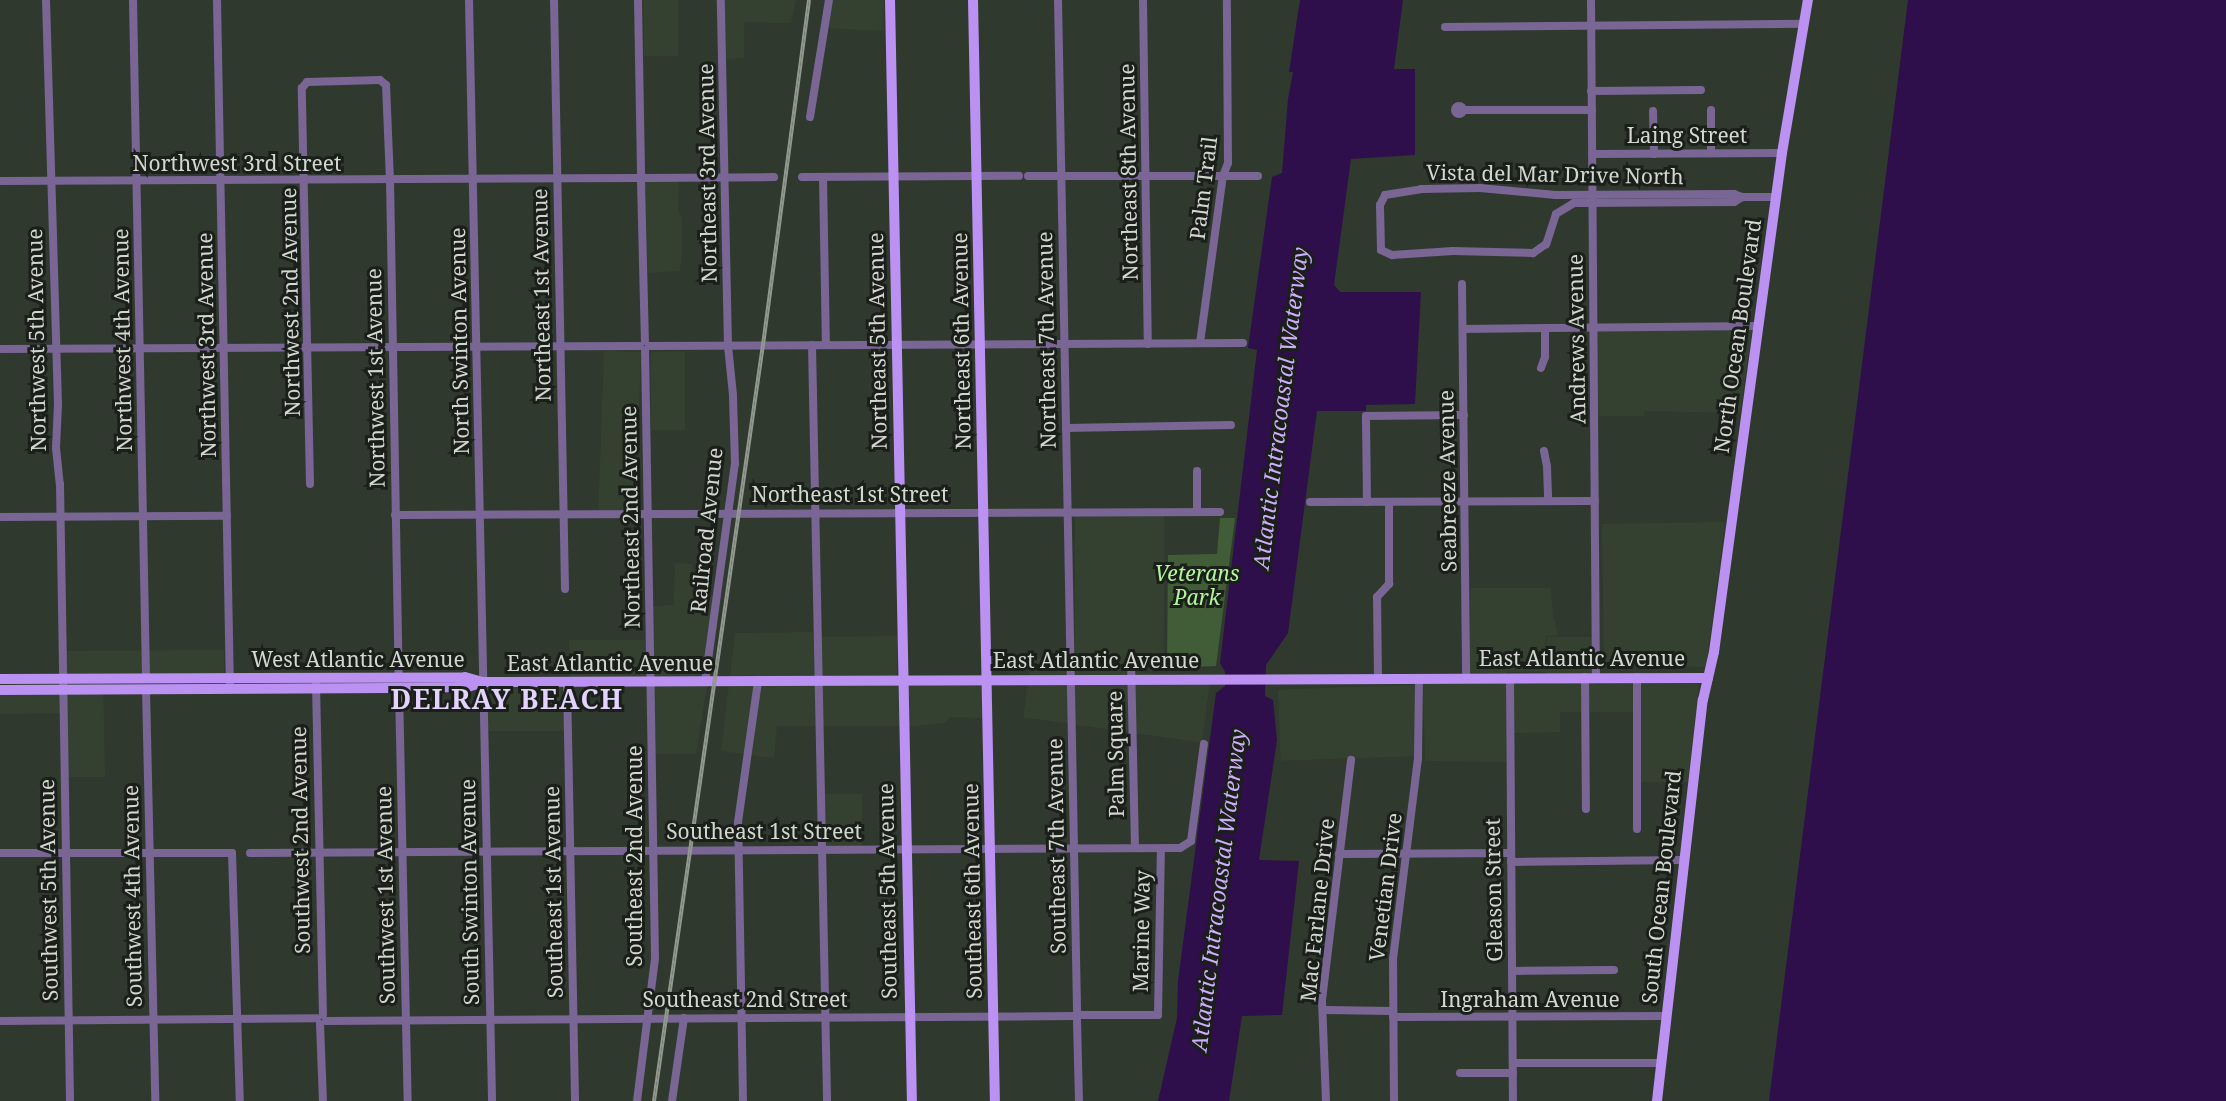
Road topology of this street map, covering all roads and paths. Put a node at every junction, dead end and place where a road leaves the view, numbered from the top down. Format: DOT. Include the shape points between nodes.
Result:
graph roads {
  1 [pos="46,0"];
  2 [pos="133,0"];
  3 [pos="217,0"];
  4 [pos="469,0"];
  5 [pos="554,0"];
  6 [pos="638,0"];
  7 [pos="721,0"];
  8 [pos="830,0"];
  9 [pos="890,0"];
  10 [pos="974,0"];
  11 [pos="1058,0"];
  12 [pos="1143,0"];
  13 [pos="1227,0"];
  14 [pos="1591,0"];
  15 [pos="1808,0"];
  16 [pos="1804,24"];
  17 [pos="1591,26"];
  18 [pos="1445,27"];
  19 [pos="303,84"];
  20 [pos="1701,90"];
  21 [pos="1591,91"];
  22 [pos="1463,110"];
  23 [pos="1592,110"];
  24 [pos="1711,110"];
  25 [pos="1653,111"];
  26 [pos="810,117"];
  27 [pos="1711,153"];
  28 [pos="1782,153"];
  29 [pos="1592,154"];
  30 [pos="1654,154"];
  31 [pos="1061,176"];
  32 [pos="1145,176"];
  33 [pos="1223,176"];
  34 [pos="1258,176"];
  35 [pos="725,177"];
  36 [pos="774,177"];
  37 [pos="802,177"];
  38 [pos="823,177"];
  39 [pos="894,177"];
  40 [pos="977,177"];
  41 [pos="641,178"];
  42 [pos="557,179"];
  43 [pos="390,180"];
  44 [pos="473,180"];
  45 [pos="0,181"];
  46 [pos="50,181"];
  47 [pos="136,181"];
  48 [pos="221,181"];
  49 [pos="306,181"];
  50 [pos="1549,194"];
  51 [pos="1776,197"];
  52 [pos="1592,199"];
  53 [pos="1556,214"];
  54 [pos="1462,284"];
  55 [pos="1758,326"];
  56 [pos="1463,328"];
  57 [pos="1545,328"];
  58 [pos="1593,328"];
  59 [pos="1242,343"];
  60 [pos="981,344"];
  61 [pos="1064,344"];
  62 [pos="1148,344"];
  63 [pos="1200,344"];
  64 [pos="812,345"];
  65 [pos="826,345"];
  66 [pos="897,345"];
  67 [pos="645,346"];
  68 [pos="728,346"];
  69 [pos="308,347"];
  70 [pos="392,347"];
  71 [pos="477,347"];
  72 [pos="560,347"];
  73 [pos="0,349"];
  74 [pos="55,349"];
  75 [pos="140,349"];
  76 [pos="224,349"];
  77 [pos="1541,368"];
  78 [pos="1464,415"];
  79 [pos="1231,425"];
  80 [pos="1066,428"];
  81 [pos="1544,451"];
  82 [pos="1197,471"];
  83 [pos="310,484"];
  84 [pos="1465,501"];
  85 [pos="1548,501"];
  86 [pos="1595,501"];
  87 [pos="1310,502"];
  88 [pos="1366,502"];
  89 [pos="1389,502"];
  90 [pos="984,511"];
  91 [pos="1067,511"];
  92 [pos="900,512"];
  93 [pos="1197,512"];
  94 [pos="1220,512"];
  95 [pos="648,513"];
  96 [pos="728,513"];
  97 [pos="816,513"];
  98 [pos="395,515"];
  99 [pos="480,515"];
  100 [pos="564,515"];
  101 [pos="143,516"];
  102 [pos="227,516"];
  103 [pos="0,517"];
  104 [pos="61,517"];
  105 [pos="565,589"];
  106 [pos="1131,659"];
  107 [pos="1591,677"];
  108 [pos="1636,677"];
  109 [pos="1378,678"];
  110 [pos="1419,678"];
  111 [pos="1467,678"];
  112 [pos="1510,678"];
  113 [pos="1708,678"];
  114 [pos="0,679"];
  115 [pos="987,680"];
  116 [pos="1070,680"];
  117 [pos="1131,680"];
  118 [pos="902,681"];
  119 [pos="483,682"];
  120 [pos="651,682"];
  121 [pos="705,682"];
  122 [pos="758,682"];
  123 [pos="819,682"];
  124 [pos="316,683"];
  125 [pos="399,683"];
  126 [pos="567,683"];
  127 [pos="62,684"];
  128 [pos="146,684"];
  129 [pos="230,684"];
  130 [pos="0,690"];
  131 [pos="1204,744"];
  132 [pos="1351,760"];
  133 [pos="1586,809"];
  134 [pos="1637,829"];
  135 [pos="991,848"];
  136 [pos="1074,848"];
  137 [pos="1135,848"];
  138 [pos="1161,848"];
  139 [pos="738,849"];
  140 [pos="822,849"];
  141 [pos="906,849"];
  142 [pos="570,850"];
  143 [pos="654,850"];
  144 [pos="402,851"];
  145 [pos="487,851"];
  146 [pos="65,852"];
  147 [pos="150,852"];
  148 [pos="318,852"];
  149 [pos="0,853"];
  150 [pos="250,853"];
  151 [pos="1339,854"];
  152 [pos="1407,854"];
  153 [pos="1511,857"];
  154 [pos="1684,860"];
  155 [pos="1614,970"];
  156 [pos="1512,971"];
  157 [pos="1324,1010"];
  158 [pos="1393,1014"];
  159 [pos="1158,1015"];
  160 [pos="994,1016"];
  161 [pos="1077,1016"];
  162 [pos="1667,1016"];
  163 [pos="741,1017"];
  164 [pos="825,1017"];
  165 [pos="910,1017"];
  166 [pos="1513,1017"];
  167 [pos="574,1018"];
  168 [pos="649,1018"];
  169 [pos="684,1018"];
  170 [pos="238,1019"];
  171 [pos="321,1019"];
  172 [pos="406,1019"];
  173 [pos="490,1019"];
  174 [pos="68,1020"];
  175 [pos="152,1020"];
  176 [pos="0,1021"];
  177 [pos="1661,1063"];
  178 [pos="1513,1068"];
  179 [pos="1460,1073"];
  180 [pos="70,1101"];
  181 [pos="155,1101"];
  182 [pos="240,1101"];
  183 [pos="323,1101"];
  184 [pos="408,1101"];
  185 [pos="492,1101"];
  186 [pos="575,1101"];
  187 [pos="637,1101"];
  188 [pos="672,1101"];
  189 [pos="743,1101"];
  190 [pos="827,1101"];
  191 [pos="912,1101"];
  192 [pos="995,1101"];
  193 [pos="1078,1101"];
  194 [pos="1326,1101"];
  195 [pos="1394,1101"];
  196 [pos="1514,1101"];
  197 [pos="1657,1101"];
  1 -- 46 [label="street, Northwest 5th Avenue"];
  2 -- 47 [label="street, Northwest 4th Avenue"];
  3 -- 48 [label="street, Northwest 3rd Avenue"];
  4 -- 44 [label="street, North Swinton Avenue"];
  5 -- 42 [label="street, Northeast 1st Avenue"];
  6 -- 41 [label="street, Northeast 2nd Avenue"];
  7 -- 35 [label="street, Northeast 3rd Avenue"];
  8 -- 26 [label="street"];
  9 -- 39 [label="main road, Northeast 5th Avenue"];
  10 -- 40 [label="main road, Northeast 6th Avenue"];
  11 -- 31 [label="street, Northeast 7th Avenue"];
  12 -- 32 [label="street, Northeast 8th Avenue"];
  13 -- 33 [label="street, Palm Trail" via="1229,159"];
  14 -- 17 [label="street, Andrews Avenue"];
  15 -- 16 [label="main road, North Ocean Boulevard"];
  16 -- 17 [label="street"];
  16 -- 28 [label="main road, North Ocean Boulevard"];
  17 -- 18 [label="street"];
  17 -- 21 [label="street, Andrews Avenue"];
  19 -- 43 [label="street, Northwest 1st Avenue" via="380,81 386,85"];
  19 -- 49 [label="street, Northwest 2nd Avenue"];
  20 -- 21 [label="street"];
  21 -- 23 [label="street, Andrews Avenue"];
  22 -- 23 [label="street"];
  23 -- 29 [label="street, Andrews Avenue"];
  24 -- 27 [label="street"];
  25 -- 30 [label="street"];
  27 -- 28 [label="street, Laing Street"];
  27 -- 30 [label="street, Laing Street"];
  28 -- 51 [label="main road, North Ocean Boulevard"];
  29 -- 30 [label="street, Laing Street"];
  29 -- 52 [label="street, Andrews Avenue"];
  31 -- 32 [label="street"];
  31 -- 40 [label="street"];
  31 -- 61 [label="street, Northeast 7th Avenue"];
  32 -- 33 [label="street"];
  32 -- 62 [label="street, Northeast 8th Avenue"];
  33 -- 34 [label="street"];
  33 -- 63 [label="street, Palm Trail"];
  35 -- 36 [label="street, Northwest 3rd Street"];
  35 -- 41 [label="street, Northwest 3rd Street"];
  35 -- 68 [label="street, Northeast 3rd Avenue"];
  37 -- 38 [label="street"];
  38 -- 39 [label="street"];
  38 -- 65 [label="street"];
  39 -- 40 [label="street"];
  39 -- 66 [label="main road, Northeast 5th Avenue"];
  40 -- 60 [label="main road, Northeast 6th Avenue"];
  41 -- 42 [label="street, Northwest 3rd Street"];
  41 -- 67 [label="street, Northeast 2nd Avenue"];
  42 -- 44 [label="street, Northwest 3rd Street"];
  42 -- 72 [label="street, Northeast 1st Avenue"];
  43 -- 44 [label="street, Northwest 3rd Street"];
  43 -- 49 [label="street, Northwest 3rd Street"];
  43 -- 70 [label="street, Northwest 1st Avenue"];
  44 -- 71 [label="street, North Swinton Avenue"];
  45 -- 46 [label="street, Northwest 3rd Street"];
  46 -- 47 [label="street, Northwest 3rd Street"];
  46 -- 74 [label="street, Northwest 5th Avenue"];
  47 -- 48 [label="street, Northwest 3rd Street"];
  47 -- 75 [label="street, Northwest 4th Avenue"];
  48 -- 49 [label="street, Northwest 3rd Street"];
  48 -- 76 [label="street, Northwest 3rd Avenue"];
  49 -- 69 [label="street, Northwest 2nd Avenue"];
  50 -- 52 [label="street, Vista del Mar Drive North"];
  50 -- 53 [label="street"];
  50 -- 53 [label="street, Vista del Mar Drive North" via="1480,188 1388,193 1382,197 1379,210 1378,245 1383,253 1392,255 1538,252 1546,244"];
  51 -- 52 [label="street, Vista del Mar Drive North" via="1734,194"];
  51 -- 55 [label="main road, North Ocean Boulevard"];
  52 -- 53 [label="street" via="1574,203"];
  52 -- 58 [label="street, Andrews Avenue"];
  54 -- 56 [label="street, Seabreeze Avenue"];
  55 -- 58 [label="street"];
  55 -- 113 [label="main road, North Ocean Boulevard"];
  56 -- 57 [label="street"];
  56 -- 78 [label="street, Seabreeze Avenue"];
  57 -- 58 [label="street"];
  57 -- 77 [label="street"];
  58 -- 86 [label="street, Andrews Avenue"];
  59 -- 63 [label="street"];
  60 -- 61 [label="street"];
  60 -- 66 [label="street"];
  60 -- 90 [label="main road, Northeast 6th Avenue"];
  61 -- 62 [label="street"];
  61 -- 80 [label="street, Northeast 7th Avenue"];
  62 -- 63 [label="street"];
  64 -- 65 [label="street"];
  64 -- 68 [label="street"];
  64 -- 97 [label="street"];
  65 -- 66 [label="street"];
  66 -- 92 [label="main road, Northeast 5th Avenue"];
  67 -- 68 [label="street"];
  67 -- 72 [label="street"];
  67 -- 95 [label="street, Northeast 2nd Avenue"];
  68 -- 96 [label="street, Railroad Avenue" via="735,464"];
  69 -- 70 [label="street"];
  69 -- 76 [label="street"];
  69 -- 83 [label="street, Northwest 2nd Avenue"];
  70 -- 71 [label="street"];
  70 -- 98 [label="street, Northwest 1st Avenue"];
  71 -- 72 [label="street"];
  71 -- 99 [label="street, North Swinton Avenue"];
  72 -- 100 [label="street, Northeast 1st Avenue"];
  73 -- 74 [label="street"];
  74 -- 75 [label="street"];
  74 -- 104 [label="street, Northwest 5th Avenue"];
  75 -- 76 [label="street"];
  75 -- 101 [label="street, Northwest 4th Avenue"];
  76 -- 102 [label="street, Northwest 3rd Avenue"];
  78 -- 84 [label="street, Seabreeze Avenue"];
  78 -- 88 [label="street" via="1366,416"];
  79 -- 80 [label="street"];
  80 -- 91 [label="street, Northeast 7th Avenue"];
  81 -- 85 [label="street"];
  82 -- 93 [label="street"];
  84 -- 85 [label="street"];
  84 -- 89 [label="street"];
  84 -- 111 [label="street, Seabreeze Avenue"];
  85 -- 86 [label="street"];
  86 -- 107 [label="street, Andrews Avenue"];
  87 -- 88 [label="street"];
  88 -- 89 [label="street"];
  89 -- 109 [label="street" via="1389,584 1377,597"];
  90 -- 91 [label="street, Northeast 1st Street"];
  90 -- 92 [label="street, Northeast 1st Street"];
  90 -- 115 [label="main road, Northeast 6th Avenue"];
  91 -- 93 [label="street, Northeast 1st Street"];
  91 -- 116 [label="street, Northeast 7th Avenue"];
  92 -- 97 [label="street, Northeast 1st Street"];
  92 -- 118 [label="main road, Northeast 5th Avenue"];
  93 -- 94 [label="street, Northeast 1st Street"];
  95 -- 96 [label="street, Northeast 1st Street"];
  95 -- 100 [label="street, Northeast 1st Street"];
  95 -- 120 [label="street, Northeast 2nd Avenue"];
  96 -- 97 [label="street, Northeast 1st Street"];
  96 -- 121 [label="street, Railroad Avenue"];
  97 -- 123 [label="street"];
  98 -- 99 [label="street, Northeast 1st Street"];
  98 -- 125 [label="street, Northwest 1st Avenue"];
  99 -- 100 [label="street, Northeast 1st Street"];
  99 -- 119 [label="street, North Swinton Avenue"];
  100 -- 105 [label="street, Northeast 1st Avenue"];
  101 -- 102 [label="street"];
  101 -- 104 [label="street"];
  101 -- 128 [label="street, Northwest 4th Avenue"];
  102 -- 129 [label="street, Northwest 3rd Avenue"];
  103 -- 104 [label="street"];
  104 -- 127 [label="street, Northwest 5th Avenue"];
  106 -- 117 [label="street, Palm Square"];
  107 -- 108 [label="main road, East Atlantic Avenue"];
  107 -- 112 [label="main road, East Atlantic Avenue"];
  107 -- 133 [label="street, Andrews Avenue"];
  108 -- 113 [label="main road, East Atlantic Avenue"];
  108 -- 134 [label="street"];
  109 -- 110 [label="main road, East Atlantic Avenue"];
  109 -- 117 [label="main road, East Atlantic Avenue"];
  110 -- 111 [label="main road, East Atlantic Avenue"];
  110 -- 152 [label="street, Venetian Drive" via="1418,759"];
  111 -- 112 [label="main road, East Atlantic Avenue"];
  112 -- 153 [label="street, Gleason Street"];
  113 -- 154 [label="main road, South Ocean Boulevard"];
  114 -- 127 [label="main road, West Atlantic Avenue"];
  115 -- 116 [label="main road, East Atlantic Avenue"];
  115 -- 118 [label="main road, East Atlantic Avenue"];
  115 -- 135 [label="main road, Southeast 6th Avenue"];
  116 -- 117 [label="main road, East Atlantic Avenue"];
  116 -- 136 [label="street, Southeast 7th Avenue"];
  117 -- 137 [label="street, Palm Square"];
  118 -- 123 [label="main road, East Atlantic Avenue"];
  118 -- 141 [label="main road, Southeast 5th Avenue"];
  119 -- 125 [label="main road, West Atlantic Avenue" via="468,687"];
  119 -- 125 [label="main road, West Atlantic Avenue" via="465,677 414,678"];
  119 -- 126 [label="main road, East Atlantic Avenue"];
  119 -- 145 [label="street, South Swinton Avenue"];
  120 -- 121 [label="main road, East Atlantic Avenue"];
  120 -- 126 [label="main road, East Atlantic Avenue"];
  120 -- 143 [label="street, Southeast 2nd Avenue"];
  121 -- 122 [label="main road, East Atlantic Avenue"];
  122 -- 123 [label="main road, East Atlantic Avenue"];
  122 -- 139 [label="street" via="738,822"];
  123 -- 140 [label="street"];
  124 -- 125 [label="main road, West Atlantic Avenue"];
  124 -- 125 [label="main road, West Atlantic Avenue" via="386,688"];
  124 -- 129 [label="main road, West Atlantic Avenue"];
  124 -- 148 [label="street, Southwest 2nd Avenue"];
  125 -- 144 [label="street, Southwest 1st Avenue"];
  126 -- 142 [label="street, Southeast 1st Avenue"];
  127 -- 128 [label="main road, West Atlantic Avenue"];
  127 -- 128 [label="main road, West Atlantic Avenue" via="123,690"];
  127 -- 130 [label="main road, West Atlantic Avenue"];
  127 -- 146 [label="street, Southwest 5th Avenue"];
  128 -- 129 [label="main road, West Atlantic Avenue"];
  128 -- 129 [label="main road, West Atlantic Avenue" via="172,678"];
  128 -- 147 [label="street, Southwest 4th Avenue"];
  131 -- 138 [label="street, Southeast 1st Street" via="1191,841 1185,846"];
  132 -- 151 [label="street, Mac Farlane Drive"];
  135 -- 136 [label="street, Southeast 1st Street"];
  135 -- 141 [label="street, Southeast 1st Street"];
  135 -- 160 [label="main road, Southeast 6th Avenue"];
  136 -- 137 [label="street, Southeast 1st Street"];
  136 -- 161 [label="street, Southeast 7th Avenue"];
  137 -- 138 [label="street, Southeast 1st Street"];
  138 -- 159 [label="street, Marine Way"];
  139 -- 140 [label="street, Southeast 1st Street"];
  139 -- 143 [label="street, Southeast 1st Street"];
  139 -- 163 [label="street"];
  140 -- 141 [label="street, Southeast 1st Street"];
  140 -- 164 [label="street"];
  141 -- 165 [label="main road, Southeast 5th Avenue"];
  142 -- 143 [label="street, Southeast 1st Street"];
  142 -- 145 [label="street, Southeast 1st Street"];
  142 -- 167 [label="street, Southeast 1st Avenue"];
  143 -- 168 [label="street, Southeast 2nd Avenue" via="655,958"];
  144 -- 145 [label="street, Southeast 1st Street"];
  144 -- 148 [label="street, Southeast 1st Street"];
  144 -- 172 [label="street, Southwest 1st Avenue"];
  145 -- 173 [label="street, South Swinton Avenue"];
  146 -- 147 [label="street"];
  146 -- 149 [label="street"];
  146 -- 174 [label="street, Southwest 5th Avenue"];
  147 -- 170 [label="street" via="232,853"];
  147 -- 175 [label="street, Southwest 4th Avenue"];
  148 -- 150 [label="street, Southeast 1st Street"];
  148 -- 171 [label="street, Southwest 2nd Avenue"];
  151 -- 152 [label="street"];
  151 -- 157 [label="street, Mac Farlane Drive"];
  152 -- 153 [label="street"];
  152 -- 158 [label="street, Venetian Drive" via="1393,959"];
  153 -- 154 [label="street"];
  153 -- 156 [label="street, Gleason Street"];
  154 -- 162 [label="main road, South Ocean Boulevard"];
  155 -- 156 [label="street"];
  156 -- 166 [label="street, Gleason Street"];
  157 -- 158 [label="street, Ingraham Avenue"];
  157 -- 194 [label="street, Mac Farlane Drive"];
  158 -- 166 [label="street, Ingraham Avenue"];
  158 -- 195 [label="street, Venetian Drive"];
  159 -- 161 [label="street, Southeast 2nd Street"];
  160 -- 161 [label="street, Southeast 2nd Street"];
  160 -- 165 [label="street, Southeast 2nd Street"];
  160 -- 192 [label="main road, Southeast 6th Avenue"];
  161 -- 193 [label="street, Southeast 7th Avenue"];
  162 -- 166 [label="street, Ingraham Avenue"];
  162 -- 177 [label="main road, South Ocean Boulevard"];
  163 -- 164 [label="street, Southeast 2nd Street"];
  163 -- 169 [label="street, Southeast 2nd Street"];
  163 -- 189 [label="street"];
  164 -- 165 [label="street, Southeast 2nd Street"];
  164 -- 190 [label="street"];
  165 -- 191 [label="main road, Southeast 5th Avenue"];
  166 -- 178 [label="street, Gleason Street"];
  167 -- 168 [label="street, Southeast 2nd Street"];
  167 -- 173 [label="street, Southeast 2nd Street"];
  167 -- 186 [label="street, Southeast 1st Avenue"];
  168 -- 169 [label="street, Southeast 2nd Street"];
  168 -- 187 [label="street, Southeast 2nd Avenue"];
  169 -- 188 [label="street"];
  170 -- 171 [label="street, Southeast 2nd Street"];
  170 -- 175 [label="street, Southeast 2nd Street"];
  170 -- 182 [label="street"];
  171 -- 172 [label="street, Southeast 2nd Street"];
  171 -- 183 [label="street, Southwest 2nd Avenue"];
  172 -- 173 [label="street, Southeast 2nd Street"];
  172 -- 184 [label="street, Southwest 1st Avenue"];
  173 -- 185 [label="street, South Swinton Avenue"];
  174 -- 175 [label="street, Southeast 2nd Street"];
  174 -- 176 [label="street, Southeast 2nd Street"];
  174 -- 180 [label="street, Southwest 5th Avenue"];
  175 -- 181 [label="street, Southwest 4th Avenue"];
  177 -- 178 [label="street"];
  177 -- 197 [label="main road, South Ocean Boulevard"];
  178 -- 179 [label="street"];
  178 -- 196 [label="street, Gleason Street"];
}
